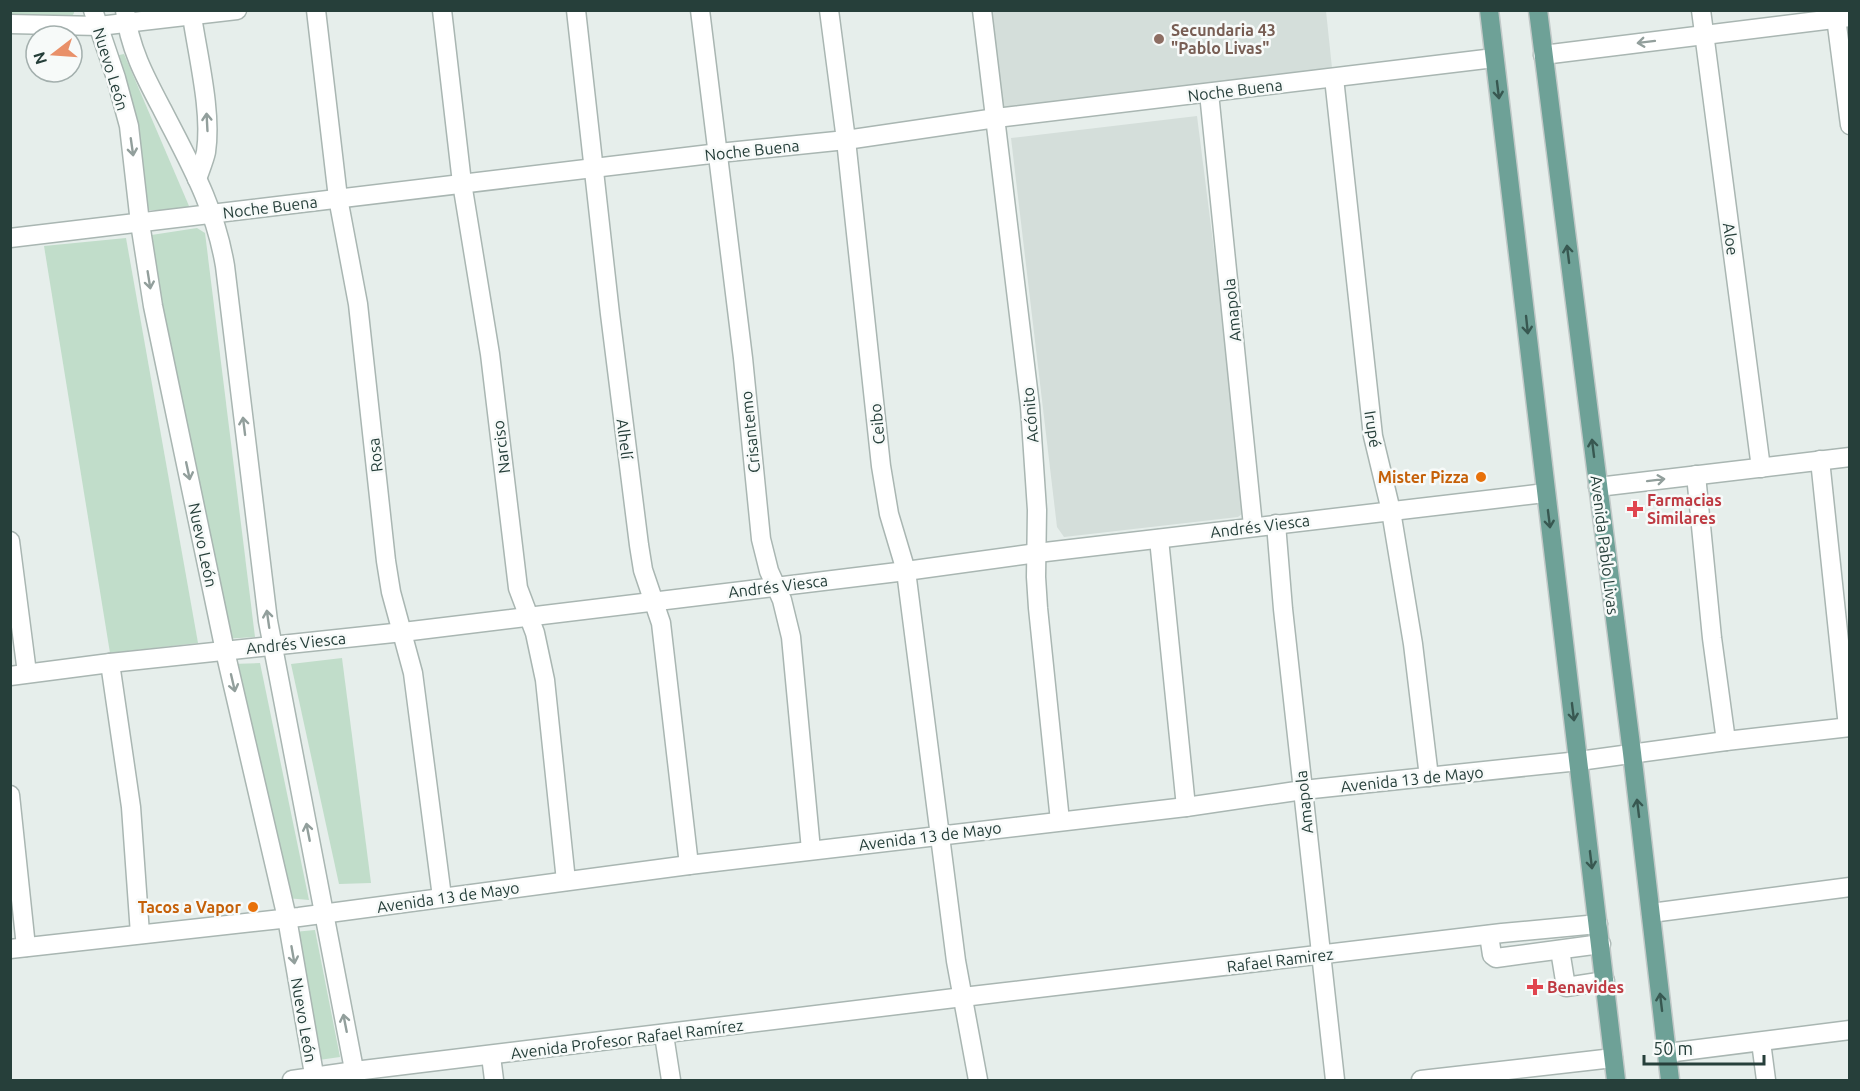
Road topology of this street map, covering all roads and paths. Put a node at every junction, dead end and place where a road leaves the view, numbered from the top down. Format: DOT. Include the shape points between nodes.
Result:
graph roads {
  1 [pos="237,10"];
  2 [pos="316,10"];
  3 [pos="442,10"];
  4 [pos="576,10"];
  5 [pos="700,10"];
  6 [pos="829,10"];
  7 [pos="982,10"];
  8 [pos="1489,10"];
  9 [pos="1538,10"];
  10 [pos="1701,10"];
  11 [pos="1840,15"];
  12 [pos="192,16"];
  13 [pos="126,17"];
  14 [pos="96,18"];
  15 [pos="52,24"];
  16 [pos="24,32"];
  17 [pos="1704,35"];
  18 [pos="10,38"];
  19 [pos="1543,55"];
  20 [pos="1494,58"];
  21 [pos="1334,78"];
  22 [pos="1209,93"];
  23 [pos="996,118"];
  24 [pos="1850,125"];
  25 [pos="846,140"];
  26 [pos="719,153"];
  27 [pos="593,169"];
  28 [pos="197,179"];
  29 [pos="462,183"];
  30 [pos="338,198"];
  31 [pos="213,214"];
  32 [pos="140,223"];
  33 [pos="10,238"];
  34 [pos="1850,457"];
  35 [pos="1820,460"];
  36 [pos="1761,468"];
  37 [pos="1696,475"];
  38 [pos="1598,487"];
  39 [pos="1545,492"];
  40 [pos="1391,511"];
  41 [pos="1276,524"];
  42 [pos="1253,526"];
  43 [pos="1159,539"];
  44 [pos="10,541"];
  45 [pos="1037,553"];
  46 [pos="906,571"];
  47 [pos="775,586"];
  48 [pos="655,601"];
  49 [pos="528,615"];
  50 [pos="403,632"];
  51 [pos="272,646"];
  52 [pos="225,651"];
  53 [pos="110,663"];
  54 [pos="19,674"];
  55 [pos="1849,727"];
  56 [pos="1725,741"];
  57 [pos="1632,753"];
  58 [pos="1579,761"];
  59 [pos="1429,777"];
  60 [pos="1303,790"];
  61 [pos="10,795"];
  62 [pos="1185,807"];
  63 [pos="1060,821"];
  64 [pos="940,835"];
  65 [pos="811,850"];
  66 [pos="689,865"];
  67 [pos="566,881"];
  68 [pos="1850,887"];
  69 [pos="442,897"];
  70 [pos="324,913"];
  71 [pos="1651,913"];
  72 [pos="287,918"];
  73 [pos="1598,924"];
  74 [pos="1526,931"];
  75 [pos="140,934"];
  76 [pos="1489,935"];
  77 [pos="1601,944"];
  78 [pos="18,948"];
  79 [pos="1560,950"];
  80 [pos="1530,953"];
  81 [pos="1321,956"];
  82 [pos="1605,981"];
  83 [pos="963,997"];
  84 [pos="1850,1030"];
  85 [pos="664,1035"];
  86 [pos="1761,1042"];
  87 [pos="1667,1053"];
  88 [pos="491,1056"];
  89 [pos="1613,1058"];
  90 [pos="356,1076"];
  91 [pos="315,1079"];
  92 [pos="1458,1079"];
  93 [pos="292,1080"];
  94 [pos="494,1080"];
  95 [pos="671,1080"];
  96 [pos="978,1080"];
  97 [pos="1335,1080"];
  98 [pos="1421,1080"];
  99 [pos="1616,1080"];
  100 [pos="1670,1080"];
  101 [pos="1766,1080"];
  1 -- 12 [label="street"];
  2 -- 30 [label="street, Rosa"];
  3 -- 29 [label="street, Narciso"];
  4 -- 27 [label="street, Alhelí"];
  5 -- 26 [label="street, Crisantemo"];
  6 -- 25 [label="street, Ceibo"];
  7 -- 23 [label="street, Acónito"];
  8 -- 20 [label="main road"];
  9 -- 19 [label="main road, Avenida Pablo Livas"];
  10 -- 17 [label="street, Aloe"];
  11 -- 17 [label="street"];
  11 -- 24 [label="street"];
  12 -- 13 [label="street"];
  28 -- 12 [label="street, one-way" via="208,135"];
  13 -- 14 [label="street"];
  13 -- 28 [label="street, Nuevo León" via="138,63"];
  14 -- 15 [label="street"];
  14 -- 32 [label="street, Nuevo León, one-way" via="129,126"];
  16 -- 18 [label="street"];
  17 -- 19 [label="street, one-way"];
  17 -- 36 [label="street, Aloe"];
  38 -- 19 [label="main road, Avenida Pablo Livas, one-way"];
  20 -- 21 [label="street, Noche Buena"];
  20 -- 39 [label="main road, one-way"];
  21 -- 22 [label="street, Noche Buena"];
  21 -- 40 [label="street, Irupé" via="1369,407"];
  22 -- 23 [label="street, Noche Buena"];
  22 -- 42 [label="street, Amapola"];
  23 -- 25 [label="street, Noche Buena"];
  23 -- 45 [label="street, Acónito" via="1030,406"];
  25 -- 26 [label="street, Noche Buena"];
  25 -- 46 [label="street, Ceibo" via="881,466 888,514"];
  26 -- 27 [label="street, Noche Buena"];
  26 -- 47 [label="street, Crisantemo" via="760,530"];
  27 -- 29 [label="street, Noche Buena"];
  27 -- 48 [label="street, Alhelí" via="639,545 643,570"];
  28 -- 31 [label="street, Nuevo León"];
  29 -- 30 [label="street, Noche Buena"];
  29 -- 49 [label="street, Narciso" via="490,354 518,588"];
  30 -- 31 [label="street, Noche Buena"];
  30 -- 50 [label="street, Rosa" via="358,304 391,592"];
  31 -- 32 [label="street, Noche Buena"];
  51 -- 31 [label="street, Nuevo León, one-way" via="225,266"];
  32 -- 33 [label="street, Noche Buena"];
  32 -- 52 [label="street, Nuevo León, one-way" via="153,306"];
  34 -- 35 [label="street"];
  35 -- 36 [label="street"];
  35 -- 55 [label="street"];
  36 -- 37 [label="street"];
  38 -- 37 [label="street, one-way"];
  37 -- 56 [label="street"];
  38 -- 57 [label="main road, Avenida Pablo Livas"];
  39 -- 40 [label="street, Andrés Viesca"];
  39 -- 58 [label="main road, one-way"];
  40 -- 41 [label="street, Andrés Viesca"];
  40 -- 59 [label="street, Irupé"];
  41 -- 42 [label="street, Andrés Viesca"];
  41 -- 60 [label="street, Amapola"];
  42 -- 43 [label="street, Andrés Viesca"];
  43 -- 45 [label="street, Andrés Viesca"];
  43 -- 62 [label="street"];
  44 -- 54 [label="street"];
  45 -- 46 [label="street, Andrés Viesca"];
  45 -- 63 [label="street, Acónito" via="1041,640"];
  46 -- 47 [label="street, Andrés Viesca"];
  46 -- 64 [label="street, Ceibo"];
  47 -- 48 [label="street, Andrés Viesca"];
  47 -- 65 [label="street, Crisantemo" via="791,637"];
  48 -- 49 [label="street, Andrés Viesca"];
  48 -- 66 [label="street, Alhelí" via="668,677"];
  49 -- 50 [label="street, Andrés Viesca"];
  49 -- 67 [label="street, Narciso" via="544,680"];
  50 -- 51 [label="street, Andrés Viesca"];
  50 -- 69 [label="street, Rosa" via="413,673"];
  51 -- 52 [label="street, Andrés Viesca"];
  70 -- 51 [label="street, Nuevo León, one-way"];
  52 -- 53 [label="street, Andrés Viesca"];
  52 -- 72 [label="street, Nuevo León, one-way"];
  53 -- 54 [label="street, Andrés Viesca"];
  53 -- 75 [label="street" via="131,807"];
  55 -- 56 [label="street, Avenida 13 de Mayo"];
  56 -- 57 [label="street, Avenida 13 de Mayo"];
  57 -- 58 [label="street, Avenida 13 de Mayo"];
  71 -- 57 [label="main road, Avenida Pablo Livas, one-way"];
  58 -- 59 [label="street, Avenida 13 de Mayo"];
  58 -- 73 [label="main road, one-way"];
  59 -- 60 [label="street, Avenida 13 de Mayo"];
  60 -- 62 [label="street, Avenida 13 de Mayo"];
  60 -- 81 [label="street, Amapola"];
  61 -- 78 [label="street"];
  62 -- 63 [label="street, Avenida 13 de Mayo"];
  63 -- 64 [label="street, Avenida 13 de Mayo"];
  64 -- 65 [label="street, Avenida 13 de Mayo"];
  64 -- 83 [label="street, Ceibo"];
  65 -- 66 [label="street, Avenida 13 de Mayo"];
  66 -- 67 [label="street, Avenida 13 de Mayo"];
  67 -- 69 [label="street, Avenida 13 de Mayo"];
  68 -- 71 [label="street"];
  69 -- 70 [label="street, Avenida 13 de Mayo"];
  70 -- 72 [label="street, Avenida 13 de Mayo"];
  90 -- 70 [label="street, Nuevo León, one-way"];
  87 -- 71 [label="main road, Avenida Pablo Livas, one-way"];
  72 -- 75 [label="street, Avenida 13 de Mayo"];
  72 -- 91 [label="street, Nuevo León, one-way"];
  73 -- 74 [label="street, Rafael Ramirez"];
  73 -- 77 [label="main road"];
  74 -- 76 [label="street, Rafael Ramirez"];
  74 -- 80 [label="street"];
  75 -- 78 [label="street, Avenida 13 de Mayo"];
  76 -- 80 [label="street" via="1496,958"];
  76 -- 81 [label="street, Rafael Ramirez"];
  77 -- 79 [label="street"];
  77 -- 82 [label="main road"];
  79 -- 80 [label="street"];
  79 -- 82 [label="street" via="1566,987"];
  81 -- 83 [label="street, Rafael Ramirez"];
  81 -- 97 [label="street, Amapola"];
  82 -- 89 [label="main road"];
  83 -- 85 [label="street, Avenida Profesor Rafael Ramírez"];
  83 -- 96 [label="street, Ceibo"];
  84 -- 86 [label="street"];
  85 -- 88 [label="street, Avenida Profesor Rafael Ramírez"];
  85 -- 95 [label="street"];
  86 -- 87 [label="street"];
  86 -- 101 [label="street"];
  87 -- 100 [label="main road, Avenida Pablo Livas"];
  88 -- 90 [label="street, Avenida Profesor Rafael Ramírez"];
  88 -- 94 [label="street"];
  89 -- 92 [label="street"];
  89 -- 99 [label="main road"];
  90 -- 91 [label="street, Avenida Profesor Rafael Ramírez"];
  91 -- 93 [label="street, Avenida Profesor Rafael Ramírez"];
  92 -- 98 [label="street"];
}
